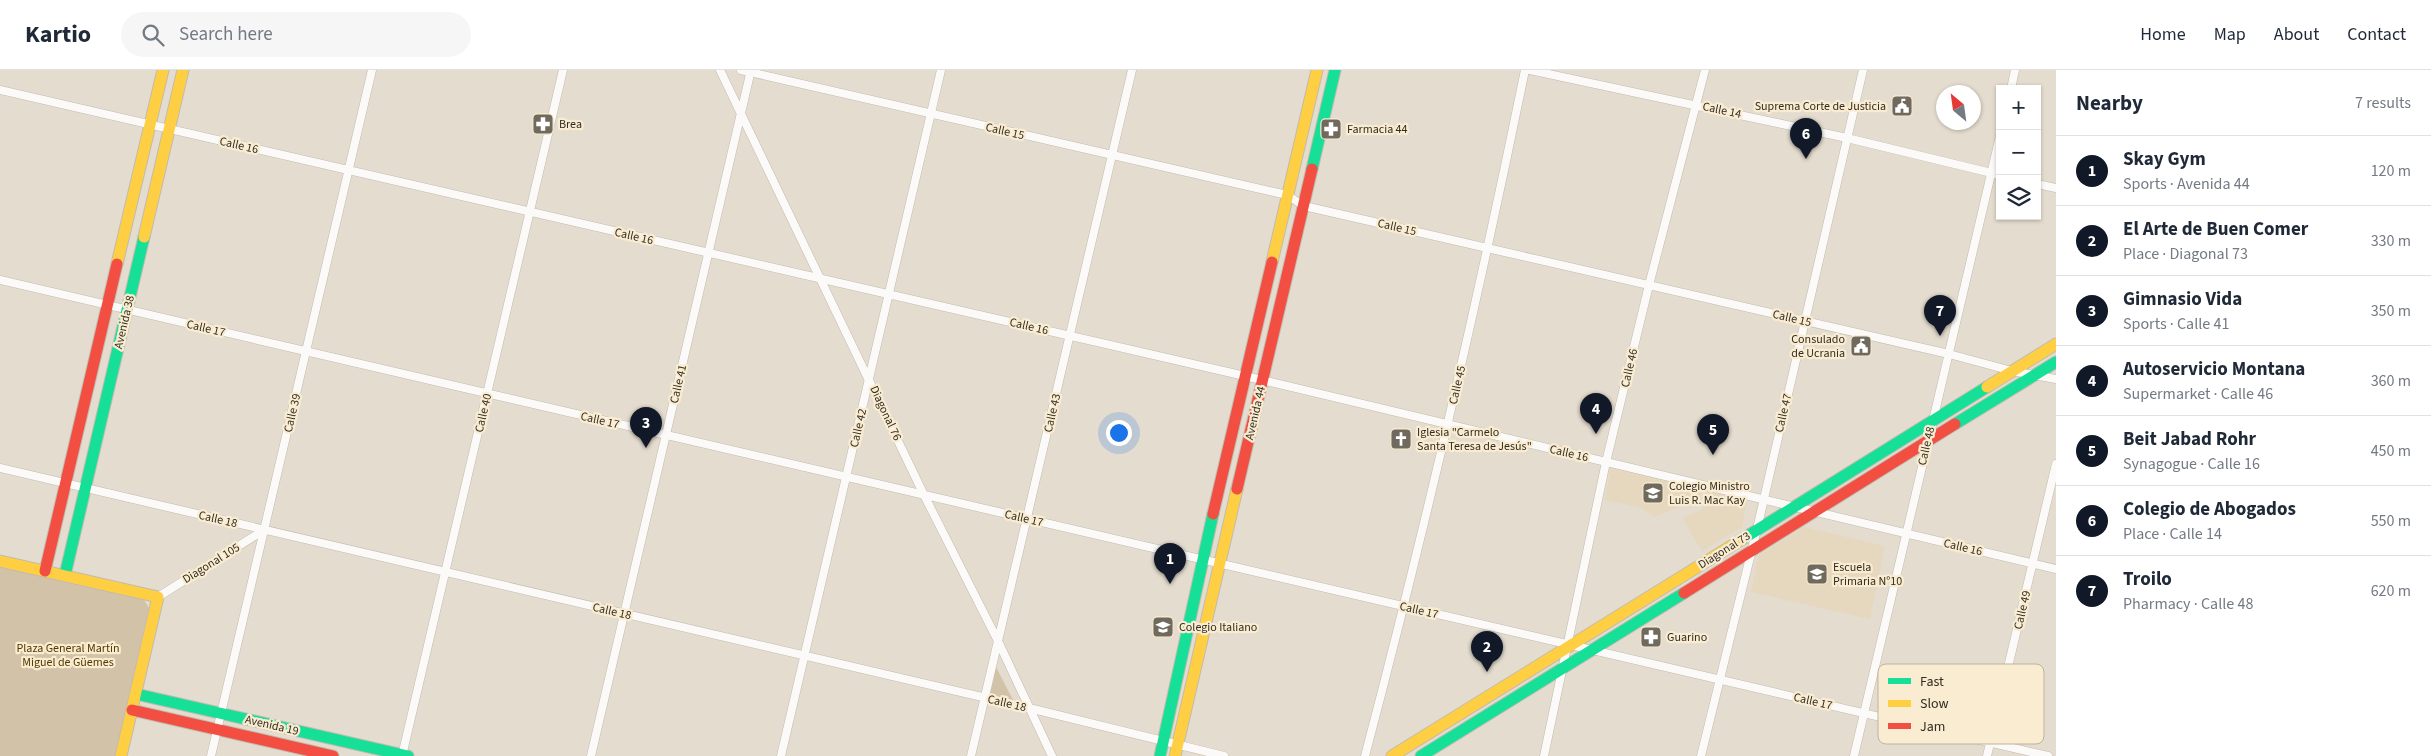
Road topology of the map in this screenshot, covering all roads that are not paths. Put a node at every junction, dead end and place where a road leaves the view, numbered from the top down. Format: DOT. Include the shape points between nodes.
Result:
graph roads {
  1 [pos="163,70"];
  2 [pos="183,70"];
  3 [pos="372,70"];
  4 [pos="563,70"];
  5 [pos="720,70"];
  6 [pos="741,70"];
  7 [pos="941,70"];
  8 [pos="1132,70"];
  9 [pos="1317,70"];
  10 [pos="1335,70"];
  11 [pos="1525,70"];
  12 [pos="1530,70"];
  13 [pos="1705,70"];
  14 [pos="1863,70"];
  15 [pos="2015,70"];
  16 [pos="750,71"];
  17 [pos="2012,85"];
  18 [pos="0,90"];
  19 [pos="1697,105"];
  20 [pos="740,113"];
  21 [pos="931,113"];
  22 [pos="149,125"];
  23 [pos="169,129"];
  24 [pos="1847,138"];
  25 [pos="1996,152"];
  26 [pos="1112,155"];
  27 [pos="348,170"];
  28 [pos="1991,173"];
  29 [pos="1996,174"];
  30 [pos="2041,185"];
  31 [pos="2056,188"];
  32 [pos="1287,195"];
  33 [pos="1304,206"];
  34 [pos="530,212"];
  35 [pos="1488,248"];
  36 [pos="708,253"];
  37 [pos="0,280"];
  38 [pos="822,281"];
  39 [pos="1649,285"];
  40 [pos="889,294"];
  41 [pos="109,306"];
  42 [pos="127,310"];
  43 [pos="1805,321"];
  44 [pos="1070,336"];
  45 [pos="2056,344"];
  46 [pos="306,352"];
  47 [pos="1949,354"];
  48 [pos="2056,362"];
  49 [pos="2012,371"];
  50 [pos="2034,375"];
  51 [pos="1245,376"];
  52 [pos="869,377"];
  53 [pos="2056,379"];
  54 [pos="1263,380"];
  55 [pos="487,393"];
  56 [pos="1931,421"];
  57 [pos="1448,424"];
  58 [pos="666,435"];
  59 [pos="1926,442"];
  60 [pos="1606,462"];
  61 [pos="2056,464"];
  62 [pos="0,468"];
  63 [pos="846,477"];
  64 [pos="65,483"];
  65 [pos="85,488"];
  66 [pos="924,495"];
  67 [pos="1763,500"];
  68 [pos="1793,507"];
  69 [pos="1815,511"];
  70 [pos="1027,519"];
  71 [pos="1757,529"];
  72 [pos="264,530"];
  73 [pos="1906,534"];
  74 [pos="1752,551"];
  75 [pos="1202,560"];
  76 [pos="0,561"];
  77 [pos="2033,563"];
  78 [pos="1220,564"];
  79 [pos="2056,569"];
  80 [pos="45,571"];
  81 [pos="445,572"];
  82 [pos="64,575"];
  83 [pos="158,596"];
  84 [pos="1404,606"];
  85 [pos="624,614"];
  86 [pos="998,641"];
  87 [pos="1568,646"];
  88 [pos="1592,651"];
  89 [pos="805,656"];
  90 [pos="2009,664"];
  91 [pos="1563,668"];
  92 [pos="1719,680"];
  93 [pos="136,694"];
  94 [pos="985,697"];
  95 [pos="1029,708"];
  96 [pos="132,710"];
  97 [pos="221,713"];
  98 [pos="1864,713"];
  99 [pos="1878,716"];
  100 [pos="218,729"];
  101 [pos="1163,741"];
  102 [pos="1994,744"];
  103 [pos="1176,750"];
  104 [pos="121,756"];
  105 [pos="211,756"];
  106 [pos="333,756"];
  107 [pos="404,756"];
  108 [pos="591,756"];
  109 [pos="781,756"];
  110 [pos="971,756"];
  111 [pos="1052,756"];
  112 [pos="1160,756"];
  113 [pos="1224,756"];
  114 [pos="1365,756"];
  115 [pos="1392,756"];
  116 [pos="1422,756"];
  117 [pos="1544,756"];
  118 [pos="1701,756"];
  119 [pos="1854,756"];
  120 [pos="2048,756"];
  1 -- 22 [label="main road, Avenida 38"];
  2 -- 23 [label="main road, Avenida 38"];
  3 -- 27 [label="street, Calle 39"];
  4 -- 34 [label="street, Calle 40"];
  5 -- 20 [label="street, Diagonal 76"];
  6 -- 16 [label="street, Calle 15"];
  7 -- 21 [label="street, Calle 42"];
  8 -- 26 [label="street, Calle 43"];
  9 -- 32 [label="main road, Avenida 44"];
  10 -- 33 [label="main road, Avenida 44"];
  11 -- 35 [label="street, Calle 45"];
  12 -- 19 [label="street, Calle 14"];
  13 -- 19 [label="street, Calle 46"];
  14 -- 24 [label="street, Calle 47"];
  15 -- 17 [label="street"];
  16 -- 20 [label="street, Calle 41"];
  16 -- 21 [label="street, Calle 15"];
  18 -- 22 [label="street, Calle 16"];
  19 -- 24 [label="street, Calle 14"];
  19 -- 39 [label="street, Calle 46"];
  20 -- 36 [label="street, Calle 41"];
  20 -- 38 [label="street, Diagonal 76"];
  21 -- 26 [label="street, Calle 15"];
  21 -- 40 [label="street, Calle 42"];
  22 -- 23 [label="street, Calle 16"];
  22 -- 41 [label="main road, Avenida 38"];
  23 -- 27 [label="street, Calle 16"];
  23 -- 42 [label="main road, Avenida 38"];
  24 -- 28 [label="street, Calle 14"];
  24 -- 43 [label="street, Calle 47"];
  25 -- 28 [label="street, Calle 48"];
  26 -- 32 [label="street, Calle 15"];
  26 -- 44 [label="street, Calle 43"];
  27 -- 34 [label="street, Calle 16"];
  27 -- 46 [label="street, Calle 39"];
  28 -- 29 [label="street, Calle 14"];
  28 -- 47 [label="street, Calle 48"];
  30 -- 31 [label="street"];
  32 -- 33 [label="street, Calle 15"];
  32 -- 51 [label="main road, Avenida 44"];
  33 -- 35 [label="street, Calle 15"];
  33 -- 54 [label="main road, Avenida 44"];
  34 -- 36 [label="street, Calle 16"];
  34 -- 55 [label="street, Calle 40"];
  35 -- 39 [label="street, Calle 15"];
  35 -- 57 [label="street, Calle 45"];
  36 -- 38 [label="street, Calle 16"];
  36 -- 58 [label="street, Calle 41"];
  37 -- 41 [label="street, Calle 17"];
  38 -- 40 [label="street, Calle 16"];
  38 -- 52 [label="street, Diagonal 76"];
  39 -- 43 [label="street, Calle 15"];
  39 -- 60 [label="street, Calle 46"];
  40 -- 44 [label="street, Calle 16"];
  40 -- 52 [label="street, Calle 42"];
  41 -- 42 [label="street, Calle 17"];
  41 -- 64 [label="main road, Avenida 38"];
  42 -- 46 [label="street, Calle 17"];
  42 -- 65 [label="main road, Avenida 38"];
  43 -- 47 [label="street, Calle 15"];
  43 -- 67 [label="street, Calle 47"];
  44 -- 51 [label="street, Calle 16"];
  44 -- 70 [label="street, Calle 43"];
  45 -- 49 [label="main road, Diagonal 73"];
  46 -- 55 [label="street, Calle 17"];
  46 -- 72 [label="street, Calle 39"];
  47 -- 49 [label="street, Calle 15"];
  47 -- 56 [label="street, Calle 48"];
  48 -- 50 [label="main road, Diagonal 73"];
  49 -- 50 [label="street, Calle 15"];
  49 -- 56 [label="main road, Diagonal 73"];
  50 -- 53 [label="street, Calle 15"];
  50 -- 59 [label="main road, Diagonal 73"];
  51 -- 54 [label="street, Calle 16"];
  51 -- 75 [label="main road, Avenida 44"];
  52 -- 63 [label="street, Calle 42"];
  52 -- 66 [label="street, Diagonal 76"];
  54 -- 57 [label="street, Calle 16"];
  54 -- 78 [label="main road, Avenida 44"];
  55 -- 58 [label="street, Calle 17"];
  55 -- 81 [label="street, Calle 40"];
  56 -- 59 [label="street, Calle 48"];
  56 -- 68 [label="main road, Diagonal 73"];
  57 -- 60 [label="street, Calle 16"];
  57 -- 84 [label="street, Calle 45"];
  58 -- 63 [label="street, Calle 17"];
  58 -- 85 [label="street, Calle 41"];
  59 -- 69 [label="main road, Diagonal 73"];
  59 -- 73 [label="street, Calle 48"];
  60 -- 67 [label="street, Calle 16"];
  60 -- 87 [label="street, Calle 46"];
  61 -- 77 [label="street, Calle 49"];
  62 -- 64 [label="street, Calle 18"];
  63 -- 66 [label="street, Calle 17"];
  63 -- 89 [label="street, Calle 42"];
  64 -- 65 [label="street, Calle 18"];
  64 -- 80 [label="main road, Avenida 38"];
  65 -- 72 [label="street, Calle 18"];
  65 -- 82 [label="main road, Avenida 38"];
  66 -- 70 [label="street, Calle 17"];
  66 -- 86 [label="street, Diagonal 76"];
  67 -- 68 [label="street, Calle 16"];
  67 -- 71 [label="street, Calle 47"];
  68 -- 69 [label="street, Calle 16"];
  68 -- 71 [label="main road, Diagonal 73"];
  69 -- 73 [label="street, Calle 16"];
  69 -- 74 [label="main road, Diagonal 73"];
  70 -- 75 [label="street, Calle 17"];
  70 -- 86 [label="street, Calle 43"];
  71 -- 74 [label="street, Calle 47"];
  71 -- 87 [label="main road, Diagonal 73"];
  72 -- 81 [label="street, Calle 18"];
  72 -- 83 [label="street, Diagonal 105"];
  72 -- 97 [label="street, Calle 39"];
  73 -- 77 [label="street, Calle 16"];
  73 -- 98 [label="street, Calle 48"];
  74 -- 88 [label="main road, Diagonal 73"];
  74 -- 92 [label="street, Calle 47"];
  75 -- 78 [label="street, Calle 17"];
  75 -- 101 [label="main road, Avenida 44"];
  76 -- 80 [label="main road"];
  77 -- 79 [label="street, Calle 16"];
  77 -- 90 [label="street, Calle 49"];
  78 -- 84 [label="street, Calle 17"];
  78 -- 103 [label="main road, Avenida 44"];
  80 -- 82 [label="main road"];
  81 -- 85 [label="street, Calle 18"];
  81 -- 107 [label="street, Calle 40"];
  82 -- 83 [label="main road"];
  83 -- 93 [label="main road"];
  84 -- 87 [label="street, Calle 17"];
  84 -- 114 [label="street, Calle 45"];
  85 -- 89 [label="street, Calle 18"];
  85 -- 108 [label="street, Calle 41"];
  86 -- 94 [label="street, Calle 43"];
  86 -- 95 [label="street, Diagonal 76"];
  87 -- 88 [label="street, Calle 17"];
  87 -- 91 [label="street, Calle 46"];
  87 -- 115 [label="main road, Diagonal 73"];
  88 -- 91 [label="main road, Diagonal 73"];
  88 -- 92 [label="street, Calle 17"];
  89 -- 94 [label="street, Calle 18"];
  89 -- 109 [label="street, Calle 42"];
  91 -- 116 [label="main road, Diagonal 73"];
  91 -- 117 [label="street, Calle 46"];
  92 -- 98 [label="street, Calle 17"];
  92 -- 118 [label="street, Calle 47"];
  93 -- 96 [label="main road"];
  93 -- 97 [label="main road, Avenida 19"];
  94 -- 95 [label="street, Calle 18"];
  94 -- 110 [label="street, Calle 43"];
  95 -- 101 [label="street, Calle 18"];
  95 -- 111 [label="street, Diagonal 76"];
  96 -- 100 [label="main road, Avenida 19"];
  96 -- 104 [label="main road"];
  97 -- 100 [label="street, Calle 39"];
  97 -- 107 [label="main road, Avenida 19"];
  98 -- 99 [label="street, Calle 17"];
  98 -- 119 [label="street, Calle 48"];
  100 -- 105 [label="street, Calle 39"];
  100 -- 106 [label="main road, Avenida 19"];
  101 -- 103 [label="street, Calle 18"];
  101 -- 112 [label="main road, Avenida 44"];
  102 -- 120 [label="street, Calle 17"];
  103 -- 113 [label="street, Calle 18"];
}
